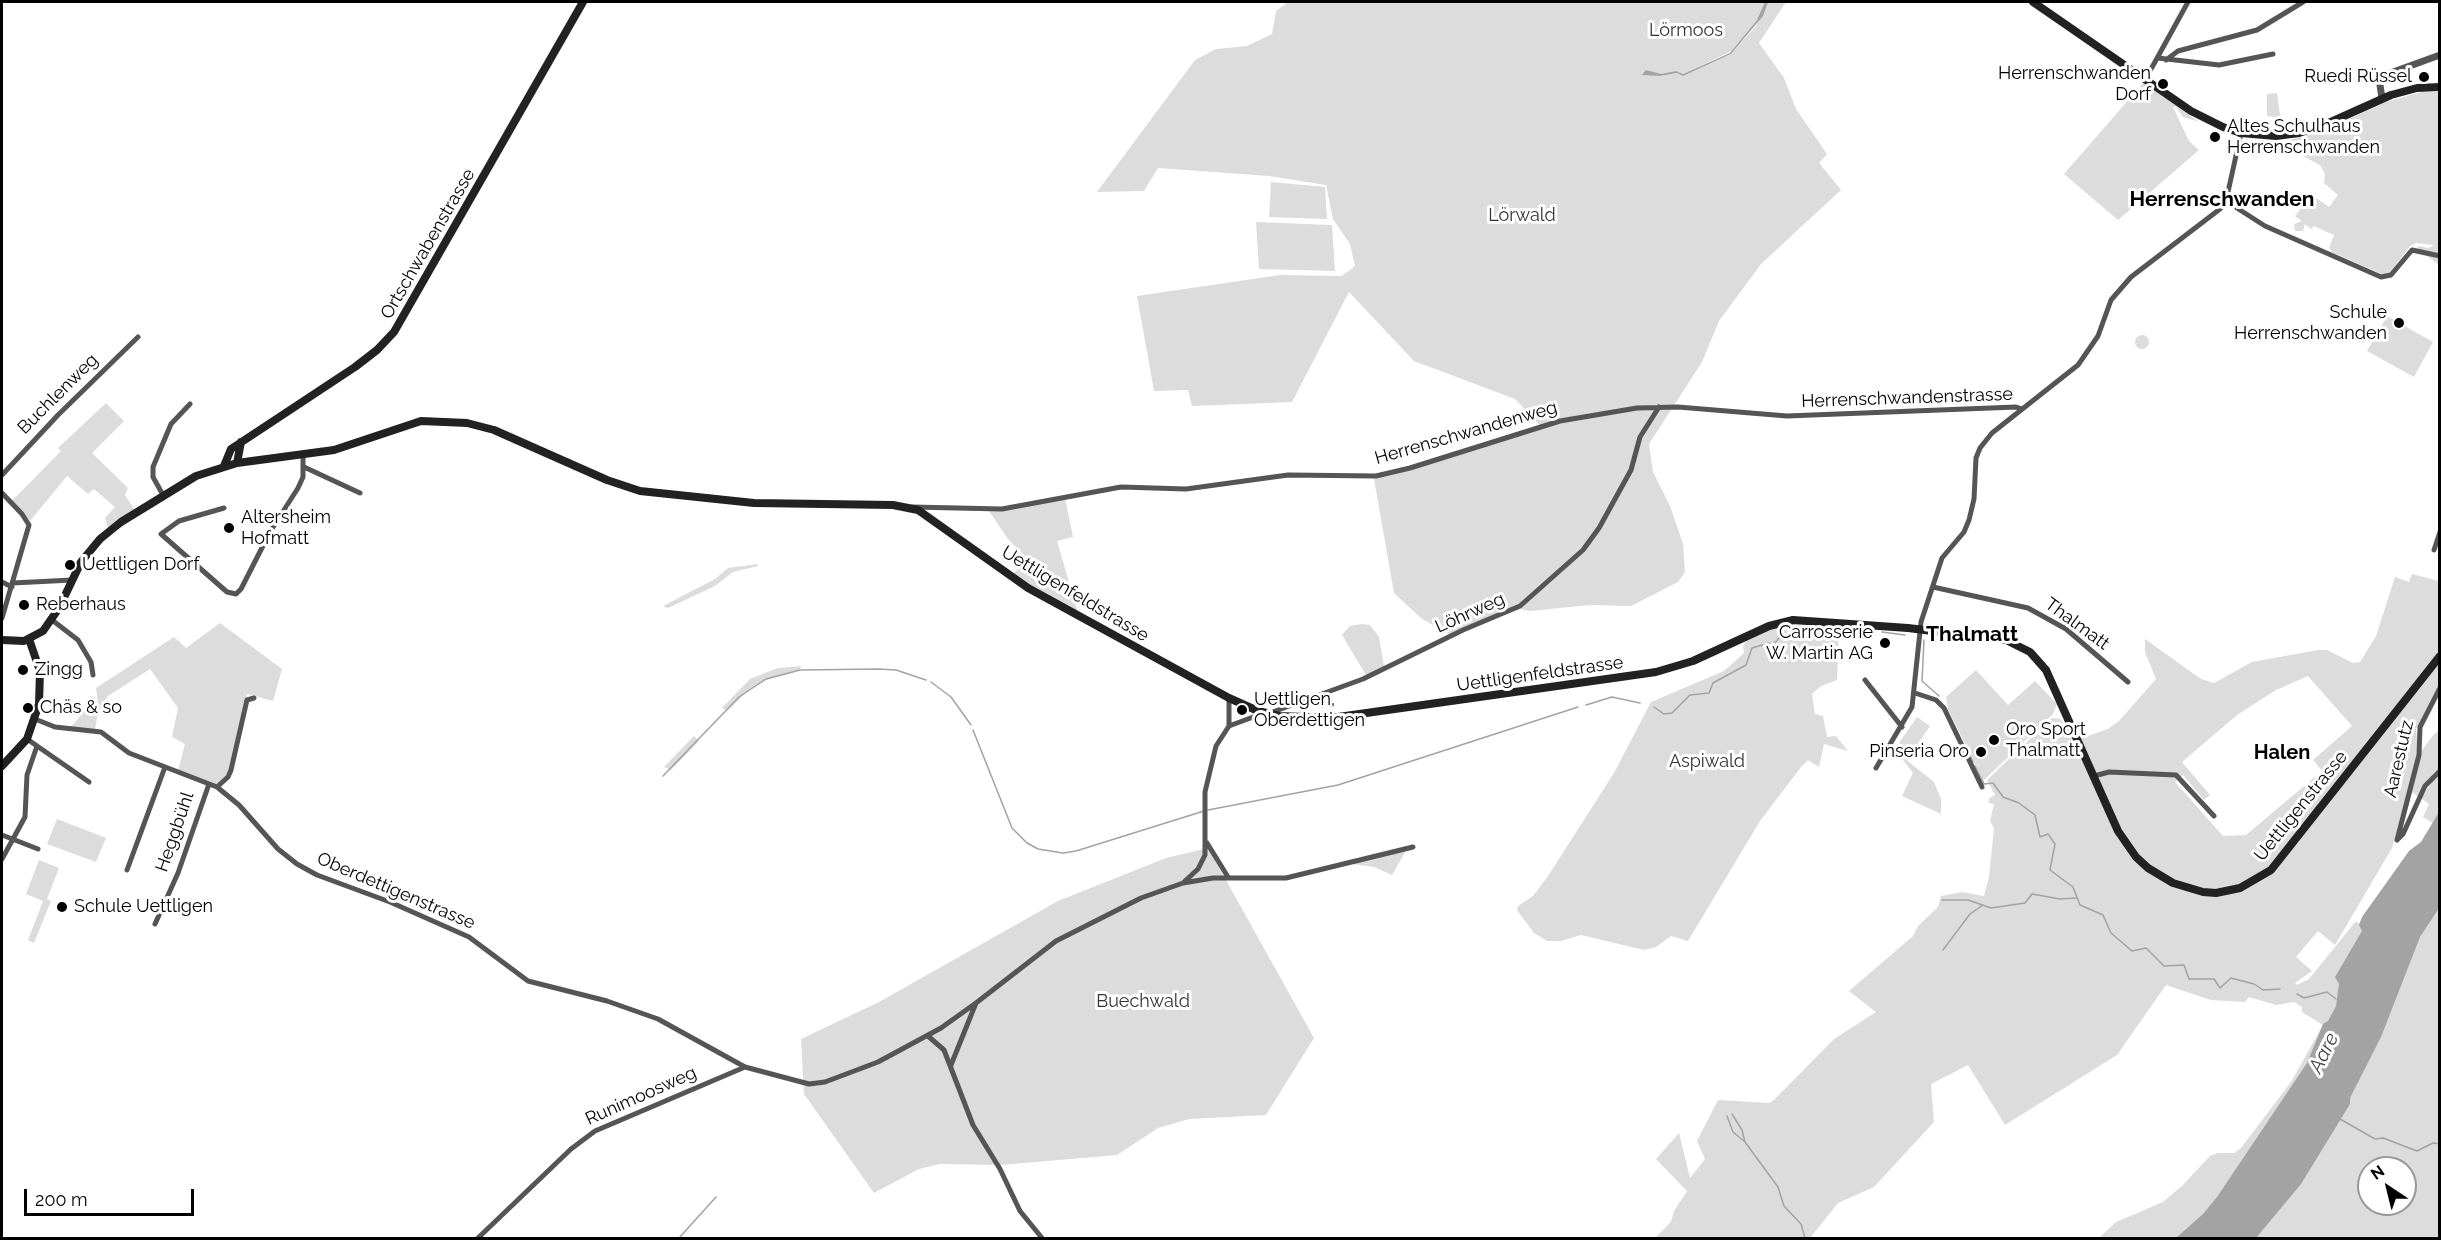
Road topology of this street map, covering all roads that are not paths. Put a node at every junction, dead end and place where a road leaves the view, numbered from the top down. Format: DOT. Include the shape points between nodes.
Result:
graph roads {
  1 [pos="584,2"];
  2 [pos="2033,2"];
  3 [pos="2188,2"];
  4 [pos="2303,2"];
  5 [pos="2273,54"];
  6 [pos="2439,55"];
  7 [pos="2158,58"];
  8 [pos="2166,60"];
  9 [pos="2145,80"];
  10 [pos="2439,87"];
  11 [pos="2382,98"];
  12 [pos="2241,133"];
  13 [pos="2226,201"];
  14 [pos="2439,256"];
  15 [pos="138,337"];
  16 [pos="190,404"];
  17 [pos="1659,407"];
  18 [pos="1678,407"];
  19 [pos="2022,409"];
  20 [pos="241,442"];
  21 [pos="303,455"];
  22 [pos="237,463"];
  23 [pos="224,466"];
  24 [pos="304,467"];
  25 [pos="2,475"];
  26 [pos="2,493"];
  27 [pos="360,493"];
  28 [pos="163,495"];
  29 [pos="224,507"];
  30 [pos="940,507"];
  31 [pos="910,508"];
  32 [pos="934,519"];
  33 [pos="2439,532"];
  34 [pos="2434,550"];
  35 [pos="72,580"];
  36 [pos="2,582"];
  37 [pos="13,585"];
  38 [pos="1933,587"];
  39 [pos="2,618"];
  40 [pos="52,620"];
  41 [pos="1920,629"];
  42 [pos="29,639"];
  43 [pos="2,640"];
  44 [pos="2439,656"];
  45 [pos="93,675"];
  46 [pos="1865,681"];
  47 [pos="2128,682"];
  48 [pos="2439,688"];
  49 [pos="1915,693"];
  50 [pos="254,698"];
  51 [pos="1229,698"];
  52 [pos="1267,713"];
  53 [pos="36,719"];
  54 [pos="1229,726"];
  55 [pos="1902,727"];
  56 [pos="27,739"];
  57 [pos="37,746"];
  58 [pos="2,766"];
  59 [pos="165,767"];
  60 [pos="1876,768"];
  61 [pos="2439,771"];
  62 [pos="2094,776"];
  63 [pos="89,782"];
  64 [pos="208,784"];
  65 [pos="216,787"];
  66 [pos="1982,787"];
  67 [pos="2214,816"];
  68 [pos="2,835"];
  69 [pos="11,839"];
  70 [pos="1207,843"];
  71 [pos="1413,847"];
  72 [pos="38,849"];
  73 [pos="2,859"];
  74 [pos="127,870"];
  75 [pos="1228,877"];
  76 [pos="1183,883"];
  77 [pos="154,924"];
  78 [pos="976,1003"];
  79 [pos="928,1036"];
  80 [pos="951,1065"];
  81 [pos="746,1067"];
  82 [pos="478,1239"];
  83 [pos="1042,1239"];
  1 -- 20 [label="main road, Ortschwabenstrasse" via="394,332 355,367"];
  2 -- 9 [label="main road"];
  3 -- 7 [label="street"];
  4 -- 8 [label="street" via="2257,30 2188,48"];
  5 -- 8 [label="street" via="2219,65"];
  6 -- 11 [label="street" via="2385,75 2380,85"];
  7 -- 8 [label="street"];
  7 -- 9 [label="street"];
  9 -- 12 [label="main road" via="2207,120"];
  10 -- 11 [label="main road" via="2417,88"];
  11 -- 12 [label="main road" via="2299,133"];
  12 -- 13 [label="street"];
  13 -- 14 [label="street" via="2265,226 2381,277 2391,275 2412,250"];
  13 -- 19 [label="street, Herrenschwandenstrasse" via="2116,291 2101,330 2085,357"];
  15 -- 25 [label="street, Buchlenweg"];
  16 -- 28 [label="street" via="171,424 153,467 153,477"];
  17 -- 18 [label="street, Herrenschwandenweg"];
  17 -- 30 [label="street, Herrenschwandenweg" via="1560,420 1376,476 1288,475 1186,489 1121,487 1002,509"];
  17 -- 52 [label="street, Löhrweg" via="1640,437 1631,470 1599,528 1583,550 1520,606 1364,679"];
  18 -- 19 [label="street, Herrenschwandenstrasse" via="1787,417"];
  19 -- 38 [label="street" via="1988,436 1980,448 1969,520 1964,532 1944,553"];
  20 -- 22 [label="main road"];
  20 -- 23 [label="main road, Ortschwabenstrasse" via="229,451"];
  21 -- 22 [label="main road, Uettligenfeldstrasse"];
  21 -- 24 [label="street"];
  21 -- 31 [label="main road, Uettligenfeldstrasse" via="334,450 411,423 446,421 494,430 640,491 754,502"];
  22 -- 23 [label="main road, Uettligenfeldstrasse"];
  23 -- 28 [label="main road"];
  24 -- 27 [label="street"];
  24 -- 29 [label="street" via="298,488 236,594 227,592 161,534 179,520"];
  26 -- 37 [label="street" via="29,525"];
  28 -- 35 [label="main road" via="100,539"];
  30 -- 31 [label="street, Herrenschwandenweg"];
  30 -- 32 [label="street"];
  31 -- 32 [label="main road, Uettligenfeldstrasse"];
  32 -- 51 [label="main road, Uettligenfeldstrasse" via="1028,588"];
  33 -- 34 [label="street"];
  35 -- 37 [label="street"];
  35 -- 40 [label="main road"];
  36 -- 37 [label="street"];
  37 -- 39 [label="street"];
  38 -- 41 [label="street"];
  38 -- 47 [label="street, Thalmatt" via="2028,608 2066,629"];
  40 -- 42 [label="main road"];
  40 -- 45 [label="street" via="78,640 91,662"];
  41 -- 49 [label="street"];
  41 -- 52 [label="main road, Uettligenfeldstrasse" via="1787,621 1680,666 1633,676 1331,718"];
  41 -- 62 [label="main road, Uettligenstrasse" via="2001,639 2030,652 2049,676"];
  42 -- 43 [label="main road"];
  42 -- 53 [label="main road" via="40,676"];
  44 -- 62 [label="main road, Uettligenstrasse" via="2281,859 2262,877 2240,888 2203,892 2173,883 2148,868 2118,831"];
  46 -- 55 [label="street"];
  48 -- 61 [label="street, Aarestutz" via="2420,728 2419,755 2397,840 2426,786"];
  49 -- 55 [label="street"];
  49 -- 66 [label="street" via="1936,700 1944,708"];
  50 -- 65 [label="street" via="247,700 231,770"];
  51 -- 52 [label="main road, Uettligenfeldstrasse"];
  51 -- 54 [label="street"];
  52 -- 54 [label="street, Löhrweg"];
  53 -- 56 [label="main road"];
  53 -- 59 [label="street, Oberdettigenstrasse" via="55,727 101,732 129,753"];
  54 -- 70 [label="street" via="1212,754 1206,784"];
  55 -- 60 [label="street"];
  56 -- 57 [label="street"];
  56 -- 58 [label="main road"];
  57 -- 63 [label="street"];
  57 -- 69 [label="street" via="27,775 25,817"];
  59 -- 64 [label="street, Oberdettigenstrasse"];
  59 -- 74 [label="street"];
  62 -- 67 [label="street" via="2109,772 2176,775"];
  64 -- 65 [label="street, Oberdettigenstrasse"];
  64 -- 77 [label="street, Heggbühl" via="178,873"];
  65 -- 81 [label="street, Oberdettigenstrasse" via="239,805 278,849 316,875 458,931 528,981 658,1019"];
  68 -- 69 [label="street"];
  69 -- 72 [label="street"];
  69 -- 73 [label="street"];
  70 -- 75 [label="street"];
  70 -- 76 [label="street" via="1201,864"];
  71 -- 75 [label="street, Oberdettigenstrasse" via="1286,878"];
  75 -- 76 [label="street, Oberdettigenstrasse"];
  76 -- 78 [label="street, Oberdettigenstrasse" via="1141,898 1056,941"];
  78 -- 79 [label="street, Oberdettigenstrasse"];
  78 -- 80 [label="street"];
  79 -- 80 [label="street" via="941,1047"];
  79 -- 81 [label="street, Oberdettigenstrasse" via="871,1065 819,1083"];
  80 -- 83 [label="street" via="973,1125 1000,1168 1020,1211"];
  81 -- 82 [label="street, Runimoosweg" via="594,1131"];
}
